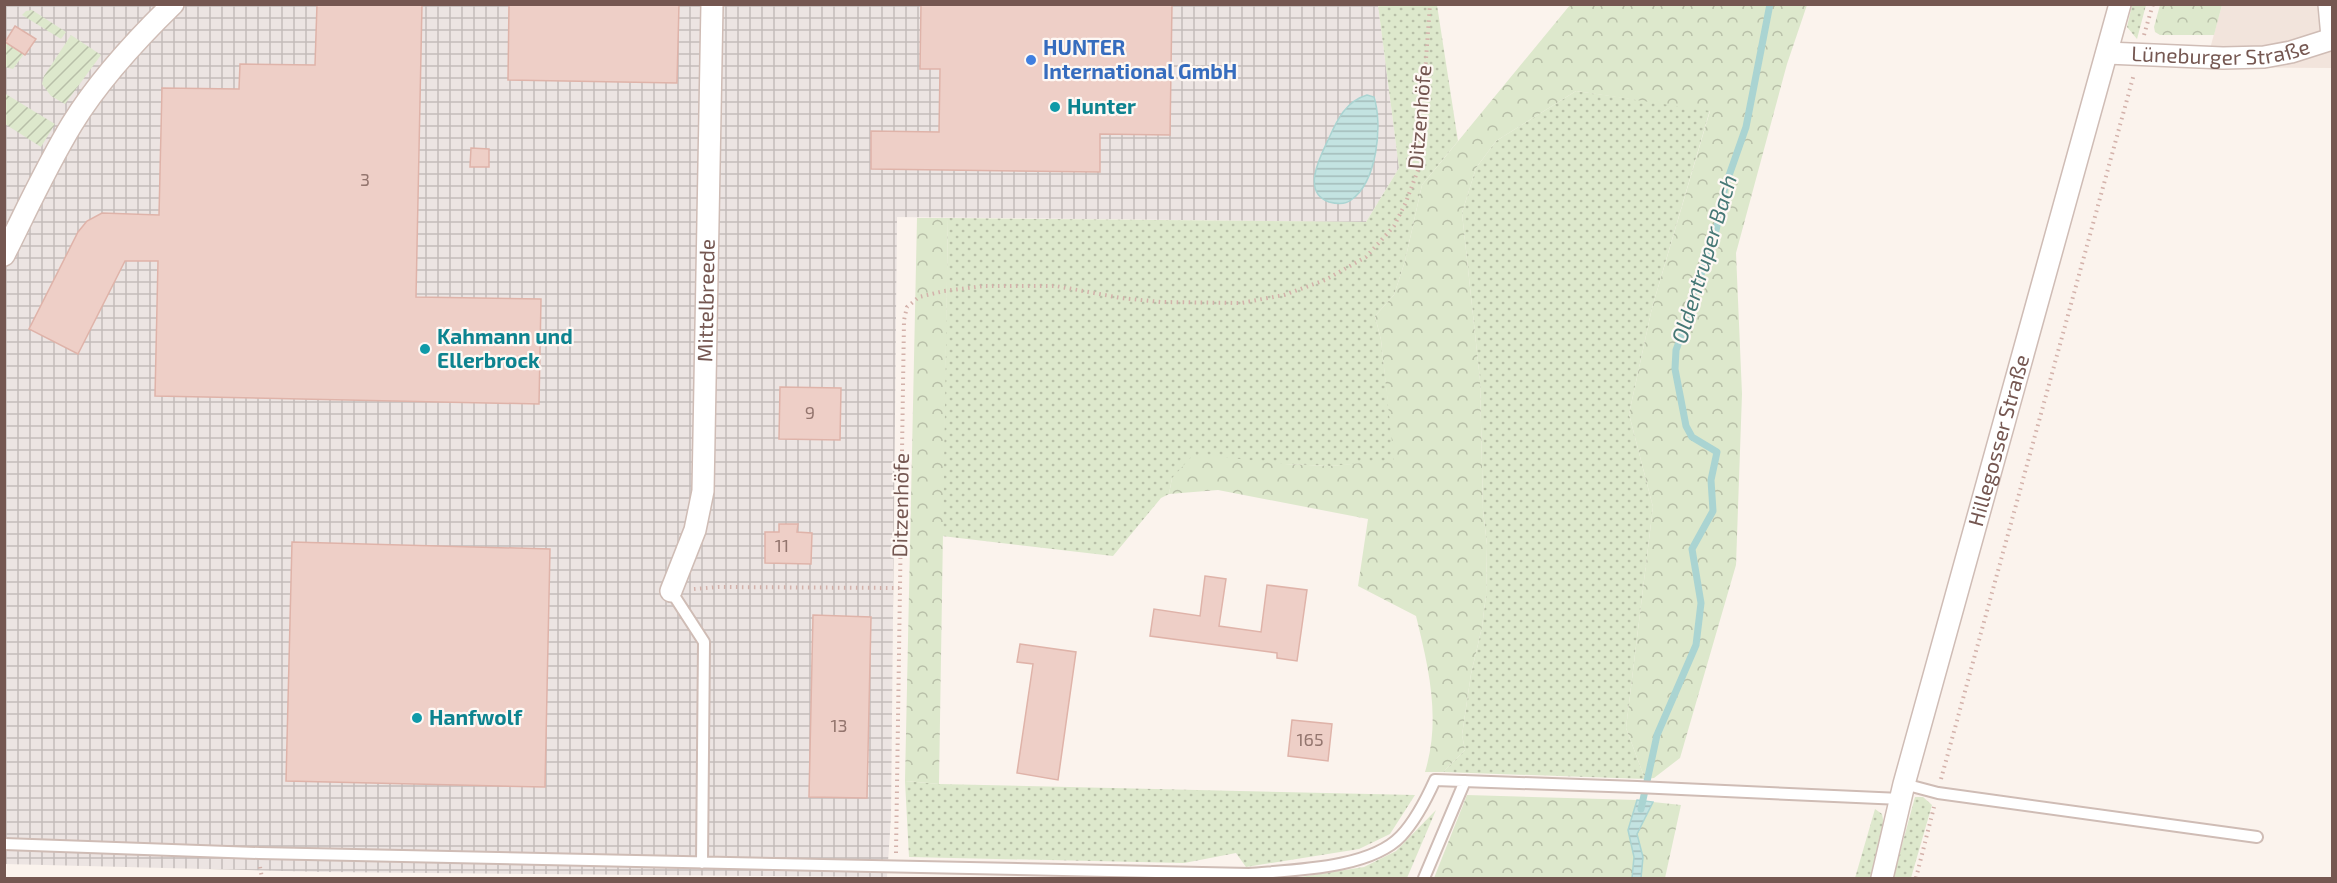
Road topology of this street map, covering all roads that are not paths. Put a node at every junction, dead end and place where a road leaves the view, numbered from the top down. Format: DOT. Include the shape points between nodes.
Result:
graph roads {
  1 [pos="173,4"];
  2 [pos="712,4"];
  3 [pos="2120,4"];
  4 [pos="2329,4"];
  5 [pos="2332,38"];
  6 [pos="2107,53"];
  7 [pos="4,255"];
  8 [pos="671,591"];
  9 [pos="1465,781"];
  10 [pos="1903,792"];
  11 [pos="2257,837"];
  12 [pos="4,843"];
  13 [pos="702,863"];
  14 [pos="1230,876"];
  15 [pos="1424,879"];
  16 [pos="1882,879"];
  1 -- 7 [label="street" via="144,32 85,104"];
  2 -- 8 [label="street, Mittelbreede" via="703,491 699,516"];
  3 -- 6 [label="street, Hillegosser Straße"];
  4 -- 5 [label="street, Lüneburger Straße"];
  5 -- 6 [label="street, Lüneburger Straße" via="2264,57"];
  6 -- 10 [label="street, Hillegosser Straße"];
  8 -- 13 [label="lane" via="704,642"];
  9 -- 10 [label="lane"];
  9 -- 14 [label="lane" via="1435,780 1416,817 1400,837 1382,850 1362,858 1302,869"];
  9 -- 15 [label="lane"];
  10 -- 11 [label="lane" via="1938,793"];
  10 -- 16 [label="street, Hillegosser Straße"];
  12 -- 13 [label="lane"];
  13 -- 14 [label="lane"];
}
